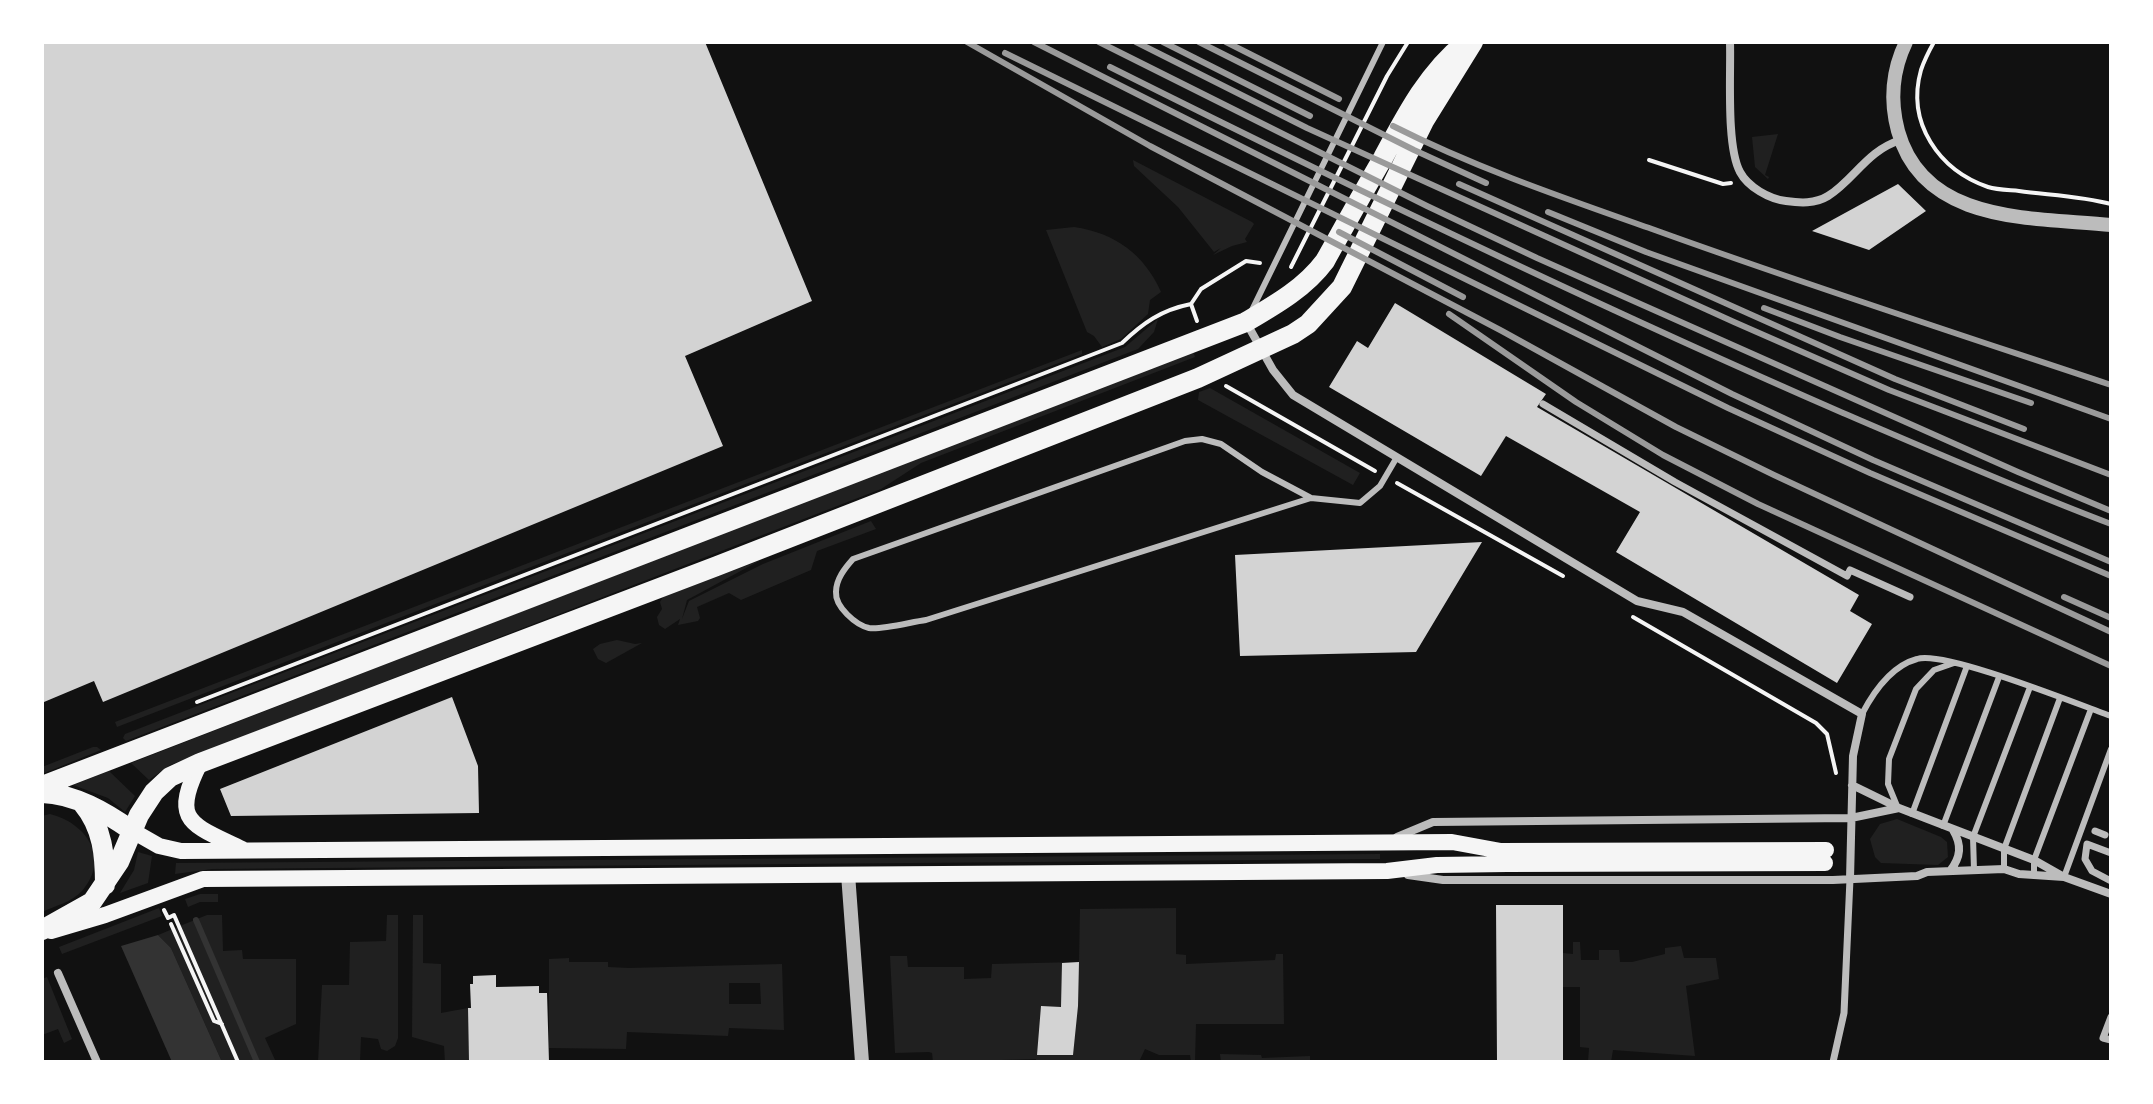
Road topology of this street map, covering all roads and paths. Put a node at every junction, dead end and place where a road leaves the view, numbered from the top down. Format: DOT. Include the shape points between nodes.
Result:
graph roads {
  1 [pos="1383,42"];
  2 [pos="1408,42"];
  3 [pos="1467,42"];
  4 [pos="1473,42"];
  5 [pos="1730,42"];
  6 [pos="1906,42"];
  7 [pos="1934,42"];
  8 [pos="1901,140"];
  9 [pos="1649,160"];
  10 [pos="1748,182"];
  11 [pos="2111,204"];
  12 [pos="2111,225"];
  13 [pos="1257,262"];
  14 [pos="1292,264"];
  15 [pos="1191,304"];
  16 [pos="1246,322"];
  17 [pos="1198,325"];
  18 [pos="1262,350"];
  19 [pos="1222,383"];
  20 [pos="1543,404"];
  21 [pos="1397,457"];
  22 [pos="1386,477"];
  23 [pos="1311,498"];
  24 [pos="1569,580"];
  25 [pos="1910,597"];
  26 [pos="1624,611"];
  27 [pos="1954,663"];
  28 [pos="1967,666"];
  29 [pos="1999,677"];
  30 [pos="2030,687"];
  31 [pos="2060,698"];
  32 [pos="189,705"];
  33 [pos="2091,709"];
  34 [pos="1862,714"];
  35 [pos="2111,716"];
  36 [pos="2111,749"];
  37 [pos="200,763"];
  38 [pos="1838,776"];
  39 [pos="1852,785"];
  40 [pos="42,786"];
  41 [pos="42,793"];
  42 [pos="83,804"];
  43 [pos="1899,808"];
  44 [pos="1912,814"];
  45 [pos="1851,818"];
  46 [pos="1943,826"];
  47 [pos="131,830"];
  48 [pos="1953,830"];
  49 [pos="2095,831"];
  50 [pos="2105,835"];
  51 [pos="1973,837"];
  52 [pos="1386,842"];
  53 [pos="2004,849"];
  54 [pos="247,852"];
  55 [pos="2111,853"];
  56 [pos="2034,860"];
  57 [pos="2004,869"];
  58 [pos="1974,870"];
  59 [pos="1387,871"];
  60 [pos="1950,871"];
  61 [pos="848,874"];
  62 [pos="2034,874"];
  63 [pos="2064,877"];
  64 [pos="1850,879"];
  65 [pos="2111,881"];
  66 [pos="105,885"];
  67 [pos="158,894"];
  68 [pos="2111,894"];
  69 [pos="42,932"];
  70 [pos="58,973"];
  71 [pos="2111,1017"];
  72 [pos="2111,1040"];
  73 [pos="97,1062"];
  74 [pos="238,1062"];
  75 [pos="862,1062"];
  76 [pos="1833,1062"];
  1 -- 16 [label="lane"];
  2 -- 14 [label="path"];
  3 -- 16 [label="main road" via="1428,82 1315,275"];
  4 -- 18 [label="main road" via="1424,121 1342,287 1308,324"];
  5 -- 10 [label="street" via="1732,135 1737,164"];
  6 -- 8 [label="street" via="1893,87"];
  7 -- 11 [label="path" via="1921,69 1919,110 1922,129 1946,163 1990,188"];
  8 -- 10 [label="street" via="1885,144 1829,196 1812,203 1778,200"];
  8 -- 12 [label="street" via="1925,177 1964,205"];
  9 -- 10 [label="path" via="1723,184"];
  13 -- 15 [label="path" via="1246,261 1201,289"];
  15 -- 17 [label="path"];
  15 -- 32 [label="path" via="1155,315 1111,348"];
  16 -- 18 [label="street"];
  16 -- 40 [label="main road"];
  18 -- 21 [label="street" via="1293,395"];
  18 -- 37 [label="main road"];
  19 -- 22 [label="path"];
  20 -- 25 [label="street" via="1847,576 1850,570"];
  21 -- 22 [label="lane"];
  21 -- 34 [label="street" via="1637,601 1683,612"];
  22 -- 23 [label="lane" via="1360,503"];
  22 -- 24 [label="path"];
  23 -- 23 [label="lane" via="1221,444 1185,441 853,559 842,571 836,592 855,621 870,628 926,620"];
  26 -- 38 [label="path" via="1816,723 1827,734"];
  27 -- 28 [label="lane"];
  27 -- 34 [label="lane" via="1928,657 1911,661 1884,681"];
  27 -- 43 [label="lane" via="1921,681 1889,759 1888,784"];
  28 -- 29 [label="lane"];
  28 -- 44 [label="lane"];
  29 -- 30 [label="lane"];
  29 -- 46 [label="lane"];
  30 -- 31 [label="lane"];
  30 -- 51 [label="lane"];
  31 -- 33 [label="lane"];
  31 -- 53 [label="lane"];
  33 -- 35 [label="lane"];
  33 -- 56 [label="lane"];
  34 -- 39 [label="street"];
  36 -- 63 [label="lane"];
  37 -- 47 [label="main road" via="170,777 154,792"];
  37 -- 54 [label="main road" via="184,803 187,811 200,829"];
  39 -- 43 [label="street"];
  39 -- 45 [label="street"];
  41 -- 42 [label="main road"];
  42 -- 47 [label="main road"];
  42 -- 66 [label="main road" via="100,835"];
  43 -- 44 [label="street"];
  43 -- 45 [label="street"];
  44 -- 46 [label="street"];
  45 -- 52 [label="street" via="1433,822"];
  45 -- 64 [label="street"];
  46 -- 48 [label="street"];
  47 -- 54 [label="main road" via="181,851"];
  47 -- 66 [label="main road"];
  48 -- 51 [label="street"];
  48 -- 60 [label="street" via="1960,847"];
  49 -- 50 [label="street"];
  51 -- 53 [label="street"];
  51 -- 58 [label="lane"];
  52 -- 54 [label="main road"];
  52 -- 59 [label="main road" via="1452,842 1501,851 1826,856 1437,865"];
  53 -- 56 [label="street"];
  53 -- 57 [label="lane"];
  55 -- 65 [label="street" via="2087,844 2085,853 2094,873"];
  56 -- 62 [label="lane"];
  56 -- 63 [label="street"];
  57 -- 58 [label="street"];
  57 -- 62 [label="street"];
  58 -- 60 [label="street"];
  59 -- 61 [label="main road"];
  59 -- 64 [label="street" via="1443,880"];
  60 -- 64 [label="street"];
  61 -- 67 [label="main road" via="203,879"];
  61 -- 75 [label="street"];
  62 -- 63 [label="street"];
  63 -- 68 [label="street"];
  64 -- 76 [label="street" via="1844,1013"];
  66 -- 69 [label="main road" via="92,902"];
  67 -- 69 [label="main road"];
  67 -- 74 [label="path" via="168,918 174,915"];
  70 -- 73 [label="street"];
  71 -- 72 [label="street" via="2103,1038"];
}
